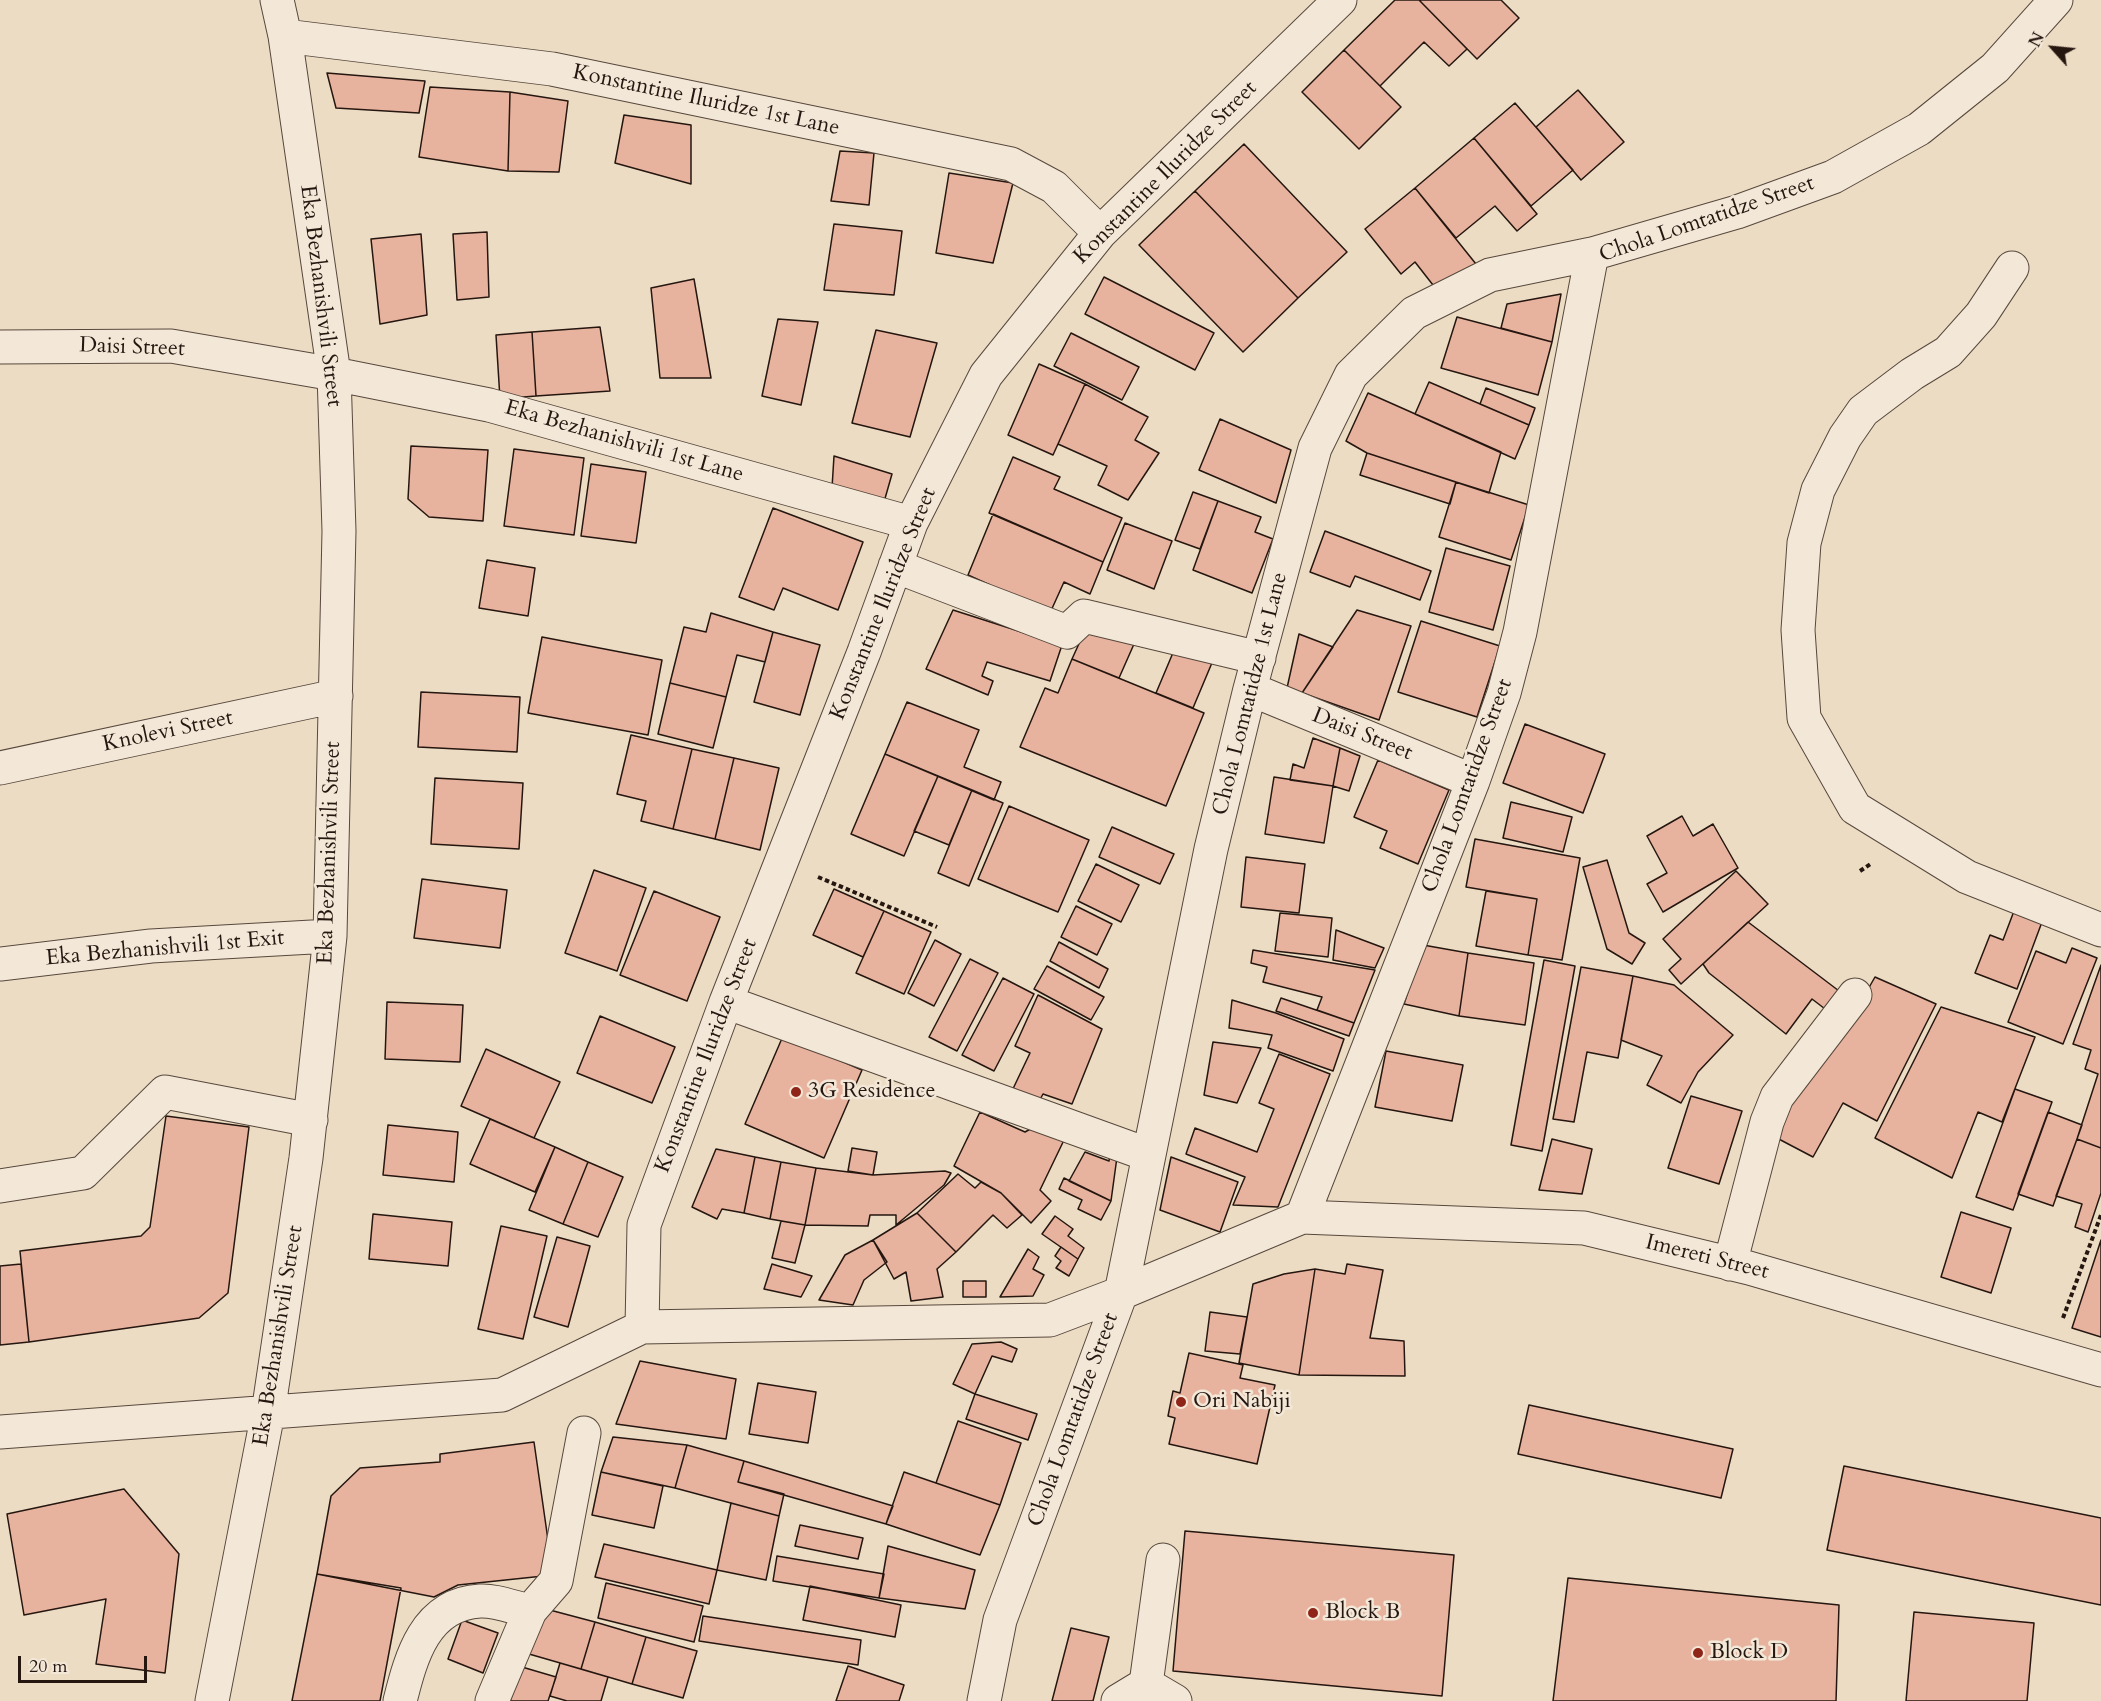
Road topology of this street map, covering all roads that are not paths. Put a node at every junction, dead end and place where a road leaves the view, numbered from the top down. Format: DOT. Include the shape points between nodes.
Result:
graph roads {
  1 [pos="278,0"];
  2 [pos="1340,0"];
  3 [pos="2056,0"];
  4 [pos="285,36"];
  5 [pos="1100,233"];
  6 [pos="1592,255"];
  7 [pos="2012,267"];
  8 [pos="0,347"];
  9 [pos="334,374"];
  10 [pos="911,523"];
  11 [pos="895,566"];
  12 [pos="1259,658"];
  13 [pos="1250,689"];
  14 [pos="336,696"];
  15 [pos="0,768"];
  16 [pos="1473,781"];
  17 [pos="2101,930"];
  18 [pos="330,936"];
  19 [pos="0,964"];
  20 [pos="1855,996"];
  21 [pos="726,1002"];
  22 [pos="311,1120"];
  23 [pos="1149,1155"];
  24 [pos="0,1186"];
  25 [pos="1302,1217"];
  26 [pos="1730,1264"];
  27 [pos="1121,1293"];
  28 [pos="642,1327"];
  29 [pos="2101,1370"];
  30 [pos="268,1413"];
  31 [pos="0,1432"];
  32 [pos="584,1433"];
  33 [pos="1163,1560"];
  34 [pos="530,1611"];
  35 [pos="1146,1684"];
  36 [pos="212,1701"];
  37 [pos="400,1701"];
  38 [pos="492,1701"];
  39 [pos="984,1701"];
  40 [pos="1118,1701"];
  41 [pos="1175,1701"];
  1 -- 4 [label="street, Eka Bezhanishvili Street"];
  2 -- 5 [label="street, Konstantine Iluridze Street"];
  3 -- 6 [label="street, Chola Lomtatidze Street" via="1995,68 1919,129 1842,172 1737,212"];
  4 -- 5 [label="street, Konstantine Iluridze 1st Lane" via="552,69 1011,164 1054,188"];
  4 -- 9 [label="street, Eka Bezhanishvili Street"];
  5 -- 10 [label="street, Konstantine Iluridze Street" via="986,375"];
  6 -- 12 [label="street, Chola Lomtatidze 1st Lane" via="1490,275 1414,313 1351,375 1315,448"];
  6 -- 16 [label="street, Chola Lomtatidze Street" via="1520,632 1504,693"];
  7 -- 17 [label="street" via="1981,315 1948,352 1863,411 1818,490 1804,543 1798,630 1804,718 1855,808 1967,877"];
  8 -- 9 [label="street, Daisi Street" via="171,346"];
  9 -- 10 [label="street, Eka Bezhanishvili 1st Lane" via="489,405"];
  9 -- 14 [label="street, Eka Bezhanishvili Street" via="339,531"];
  10 -- 11 [label="street, Konstantine Iluridze Street"];
  11 -- 12 [label="street" via="1067,632 1084,615"];
  11 -- 21 [label="street, Konstantine Iluridze Street"];
  12 -- 13 [label="street, Chola Lomtatidze 1st Lane"];
  13 -- 16 [label="street, Daisi Street"];
  13 -- 23 [label="street, Chola Lomtatidze 1st Lane" via="1211,849"];
  14 -- 15 [label="street, Knolevi Street"];
  14 -- 18 [label="street, Eka Bezhanishvili Street"];
  16 -- 25 [label="street, Chola Lomtatidze Street"];
  18 -- 19 [label="street, Eka Bezhanishvili 1st Exit" via="151,946"];
  18 -- 22 [label="street, Eka Bezhanishvili Street"];
  20 -- 26 [label="street" via="1778,1096 1767,1122"];
  21 -- 23 [label="street"];
  21 -- 28 [label="street, Konstantine Iluridze Street" via="644,1225"];
  22 -- 24 [label="street" via="165,1092 83,1173"];
  22 -- 30 [label="street, Eka Bezhanishvili Street"];
  23 -- 27 [label="street, Chola Lomtatidze 1st Lane"];
  25 -- 26 [label="street, Imereti Street" via="1584,1228"];
  25 -- 27 [label="street, Chola Lomtatidze Street"];
  26 -- 29 [label="street, Imereti Street"];
  27 -- 28 [label="street" via="1050,1320"];
  27 -- 39 [label="street, Chola Lomtatidze Street" via="1000,1620"];
  28 -- 30 [label="street" via="502,1395"];
  30 -- 31 [label="street"];
  30 -- 36 [label="street, Eka Bezhanishvili Street"];
  32 -- 34 [label="street" via="556,1581"];
  33 -- 35 [label="street"];
  34 -- 37 [label="street" via="481,1601 450,1609 425,1629 410,1659"];
  34 -- 38 [label="street"];
  35 -- 40 [label="street"];
  35 -- 41 [label="street"];
}
